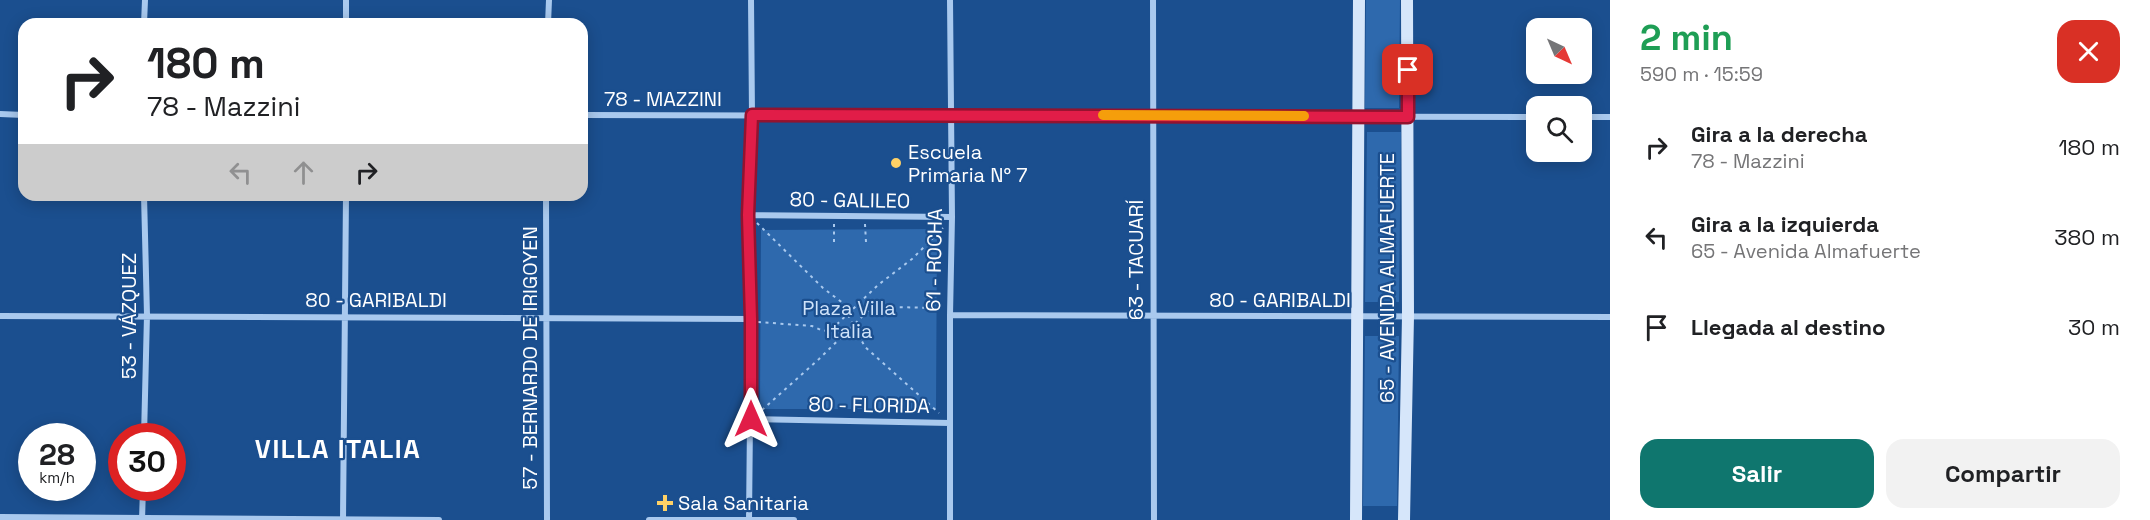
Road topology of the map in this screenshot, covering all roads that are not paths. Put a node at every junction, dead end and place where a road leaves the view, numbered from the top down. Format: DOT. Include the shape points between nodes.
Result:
graph roads {
  1 [pos="145,0"];
  2 [pos="346,0"];
  3 [pos="549,0"];
  4 [pos="751,0"];
  5 [pos="950,0"];
  6 [pos="1152,0"];
  7 [pos="1359,0"];
  8 [pos="1407,0"];
  9 [pos="144,18"];
  10 [pos="346,18"];
  11 [pos="548,18"];
  12 [pos="0,114"];
  13 [pos="18,115"];
  14 [pos="588,115"];
  15 [pos="752,115"];
  16 [pos="1152,115"];
  17 [pos="950,116"];
  18 [pos="1358,116"];
  19 [pos="1408,117"];
  20 [pos="1526,117"];
  21 [pos="1592,117"];
  22 [pos="1610,117"];
  23 [pos="144,201"];
  24 [pos="346,201"];
  25 [pos="546,201"];
  26 [pos="748,215"];
  27 [pos="952,217"];
  28 [pos="950,311"];
  29 [pos="147,315"];
  30 [pos="1408,315"];
  31 [pos="0,316"];
  32 [pos="1152,316"];
  33 [pos="1610,316"];
  34 [pos="344,317"];
  35 [pos="547,317"];
  36 [pos="1357,317"];
  37 [pos="751,320"];
  38 [pos="752,419"];
  39 [pos="144,423"];
  40 [pos="950,423"];
  41 [pos="143,501"];
  42 [pos="0,518"];
  43 [pos="142,519"];
  44 [pos="343,520"];
  45 [pos="439,520"];
  46 [pos="547,520"];
  47 [pos="649,520"];
  48 [pos="749,520"];
  49 [pos="794,520"];
  50 [pos="950,520"];
  51 [pos="1154,520"];
  52 [pos="1356,520"];
  53 [pos="1404,520"];
  1 -- 9 [label="street"];
  2 -- 10 [label="street"];
  3 -- 11 [label="street"];
  4 -- 15 [label="street"];
  5 -- 17 [label="street, 61 - ROCHA"];
  6 -- 16 [label="street, 63 - TACUARÍ"];
  7 -- 18 [label="main road, 65 - AVENIDA ALMAFUERTE"];
  8 -- 19 [label="main road, 65 - AVENIDA ALMAFUERTE"];
  12 -- 13 [label="street"];
  14 -- 15 [label="street, 78 - MAZZINI"];
  15 -- 17 [label="street, 78 - MAZZINI"];
  15 -- 26 [label="street"];
  16 -- 17 [label="street, 78 - MAZZINI"];
  16 -- 18 [label="street, 78 - MAZZINI"];
  16 -- 32 [label="street, 63 - TACUARÍ"];
  17 -- 27 [label="street, 61 - ROCHA"];
  18 -- 19 [label="street, 78 - MAZZINI"];
  18 -- 36 [label="main road, 65 - AVENIDA ALMAFUERTE"];
  19 -- 20 [label="street, 78 - MAZZINI"];
  19 -- 30 [label="main road, 65 - AVENIDA ALMAFUERTE"];
  21 -- 22 [label="street"];
  23 -- 29 [label="street, 53 - VÁZQUEZ"];
  24 -- 34 [label="street"];
  25 -- 35 [label="street, 57 - BERNARDO DE IRIGOYEN"];
  26 -- 27 [label="street, 80 - GALILEO"];
  26 -- 37 [label="street"];
  27 -- 28 [label="street, 61 - ROCHA"];
  28 -- 32 [label="street, 80 - GARIBALDI"];
  28 -- 40 [label="street, 61 - ROCHA"];
  29 -- 31 [label="street, 80 - GARIBALDI"];
  29 -- 34 [label="street, 80 - GARIBALDI"];
  29 -- 39 [label="street, 53 - VÁZQUEZ"];
  30 -- 33 [label="street, 80 - GARIBALDI"];
  30 -- 36 [label="street, 80 - GARIBALDI"];
  30 -- 53 [label="main road, 65 - AVENIDA ALMAFUERTE"];
  32 -- 36 [label="street, 80 - GARIBALDI"];
  32 -- 51 [label="street, 63 - TACUARÍ"];
  34 -- 35 [label="street, 80 - GARIBALDI"];
  34 -- 44 [label="street"];
  35 -- 37 [label="street, 80 - GARIBALDI"];
  35 -- 46 [label="street, 57 - BERNARDO DE IRIGOYEN"];
  36 -- 52 [label="main road, 65 - AVENIDA ALMAFUERTE"];
  37 -- 38 [label="street"];
  38 -- 40 [label="street, 80 - FLORIDA"];
  38 -- 48 [label="street"];
  40 -- 50 [label="street, 61 - ROCHA"];
  41 -- 43 [label="street"];
  42 -- 43 [label="street"];
  43 -- 44 [label="street"];
  44 -- 45 [label="street"];
  47 -- 48 [label="street"];
  48 -- 49 [label="street"];
}
